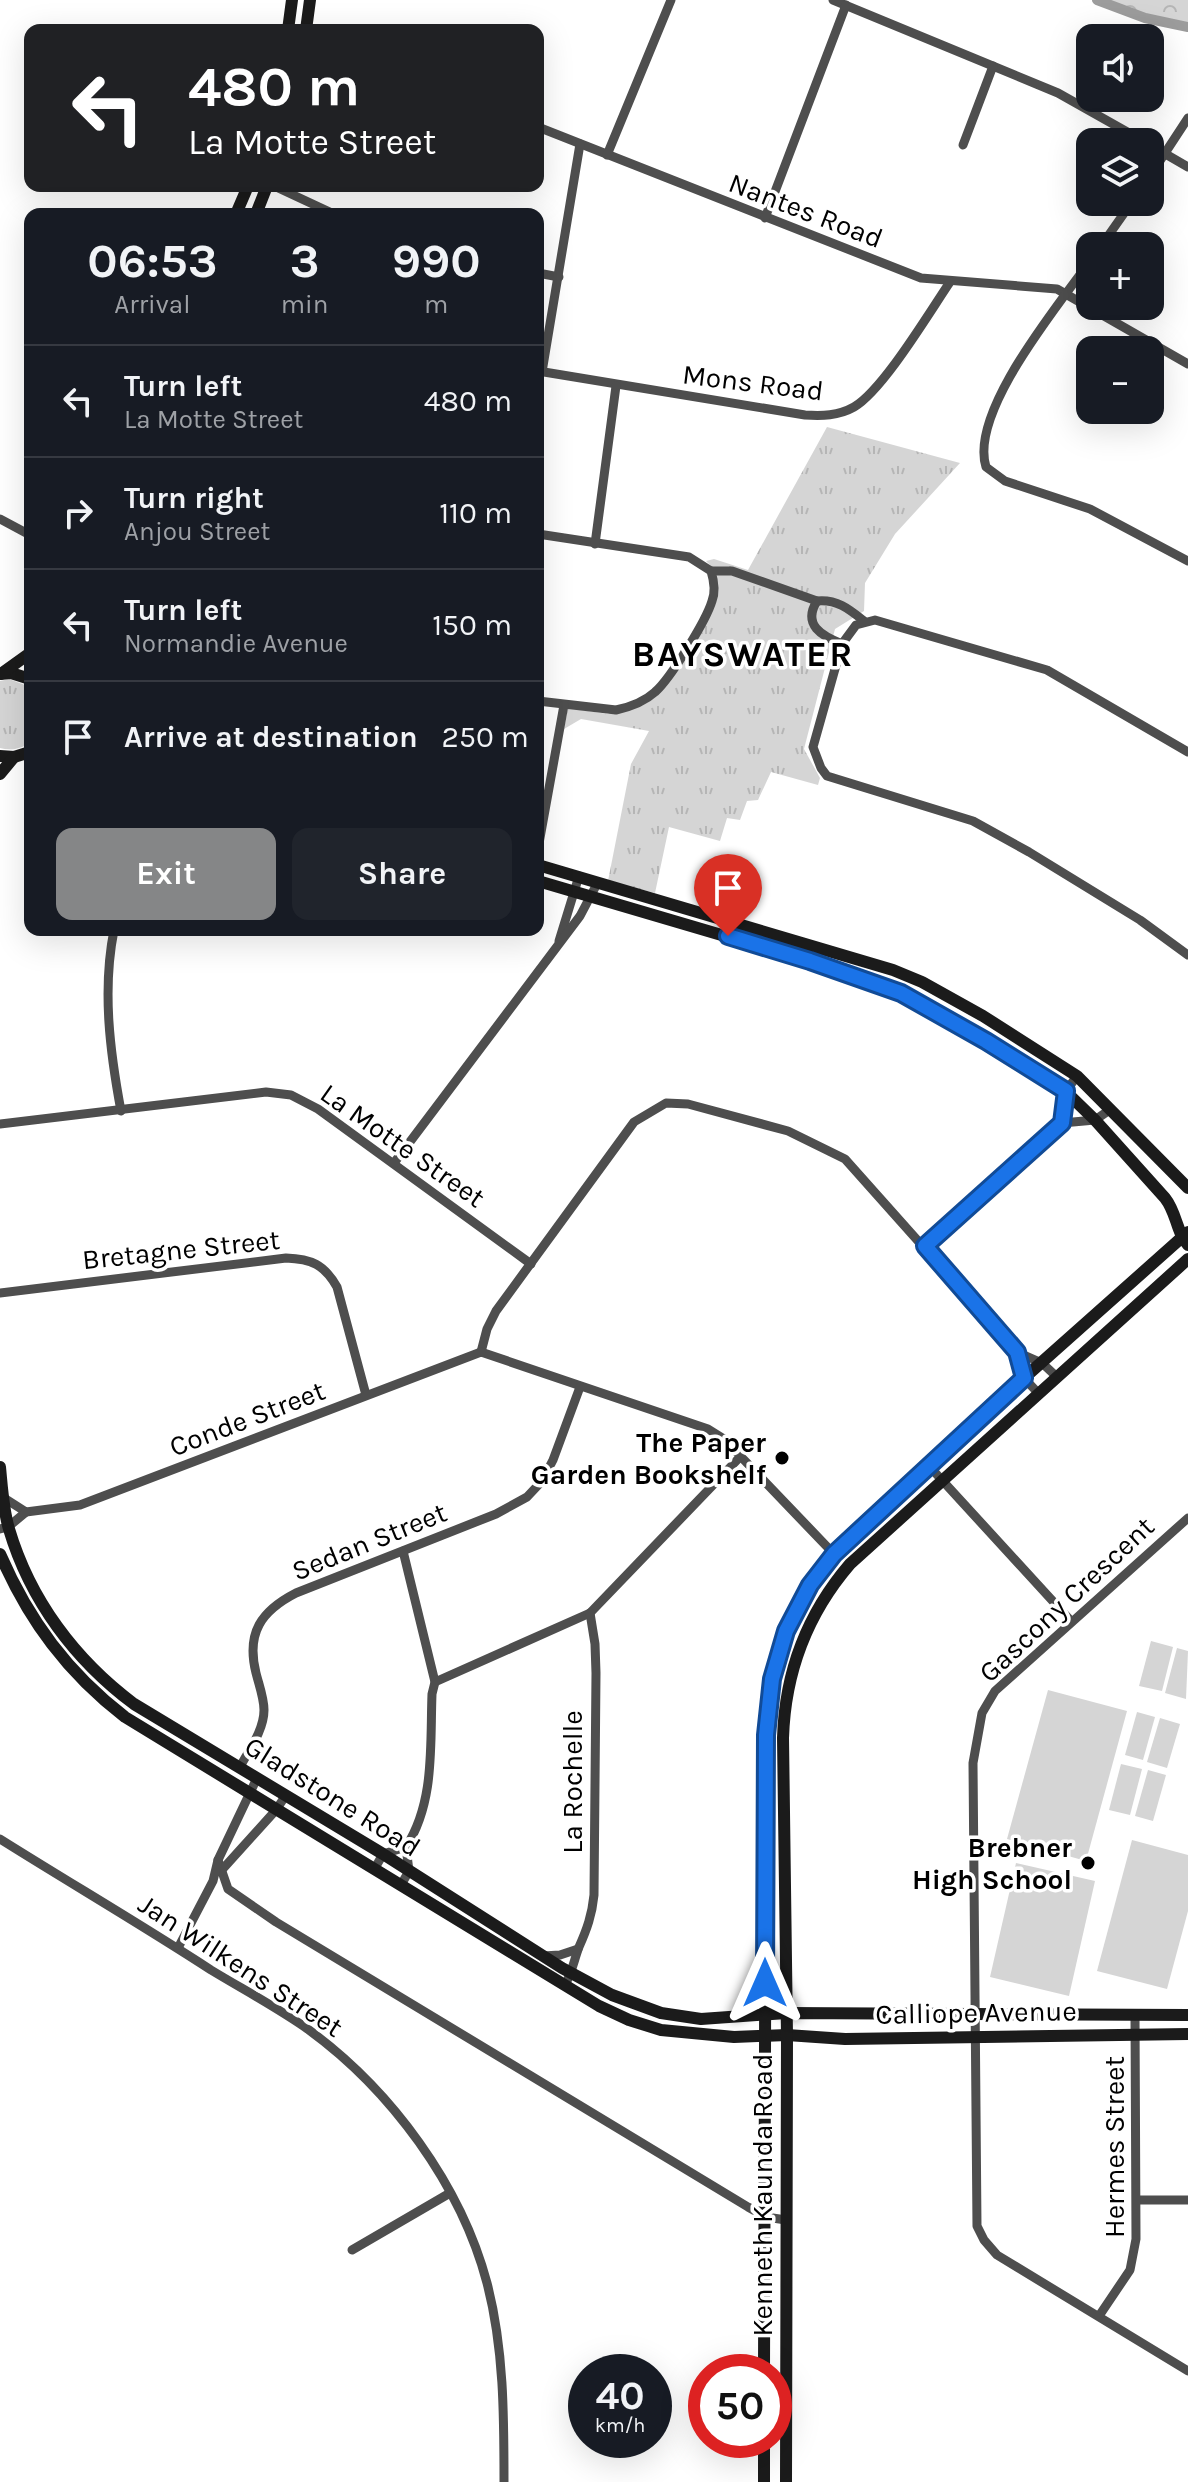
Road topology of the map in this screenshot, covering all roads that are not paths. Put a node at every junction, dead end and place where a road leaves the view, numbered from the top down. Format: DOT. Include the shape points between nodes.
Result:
graph roads {
  1 [pos="292,0"];
  2 [pos="310,0"];
  3 [pos="671,0"];
  4 [pos="833,0"];
  5 [pos="846,5"];
  6 [pos="289,24"];
  7 [pos="309,24"];
  8 [pos="993,66"];
  9 [pos="1188,118"];
  10 [pos="1120,128"];
  11 [pos="544,129"];
  12 [pos="580,144"];
  13 [pos="963,145"];
  14 [pos="1166,154"];
  15 [pos="607,155"];
  16 [pos="1164,157"];
  17 [pos="1188,167"];
  18 [pos="287,192"];
  19 [pos="321,208"];
  20 [pos="765,218"];
  21 [pos="544,274"];
  22 [pos="559,277"];
  23 [pos="1076,281"];
  24 [pos="950,282"];
  25 [pos="1068,293"];
  26 [pos="544,351"];
  27 [pos="1188,364"];
  28 [pos="544,372"];
  29 [pos="616,386"];
  30 [pos="0,519"];
  31 [pos="24,532"];
  32 [pos="544,535"];
  33 [pos="595,544"];
  34 [pos="1188,561"];
  35 [pos="712,575"];
  36 [pos="817,601"];
  37 [pos="864,621"];
  38 [pos="842,644"];
  39 [pos="24,657"];
  40 [pos="0,674"];
  41 [pos="24,677"];
  42 [pos="544,702"];
  43 [pos="564,705"];
  44 [pos="1188,752"];
  45 [pos="24,754"];
  46 [pos="0,756"];
  47 [pos="14,757"];
  48 [pos="0,774"];
  49 [pos="544,816"];
  50 [pos="544,867"];
  51 [pos="579,876"];
  52 [pos="544,882"];
  53 [pos="598,882"];
  54 [pos="574,890"];
  55 [pos="593,896"];
  56 [pos="113,936"];
  57 [pos="559,941"];
  58 [pos="1188,955"];
  59 [pos="943,994"];
  60 [pos="934,1011"];
  61 [pos="1077,1076"];
  62 [pos="1066,1091"];
  63 [pos="1111,1109"];
  64 [pos="121,1111"];
  65 [pos="1095,1120"];
  66 [pos="1062,1123"];
  67 [pos="0,1124"];
  68 [pos="394,1163"];
  69 [pos="1188,1188"];
  70 [pos="1186,1238"];
  71 [pos="925,1246"];
  72 [pos="1188,1259"];
  73 [pos="531,1264"];
  74 [pos="0,1292"];
  75 [pos="1092,1317"];
  76 [pos="1106,1331"];
  77 [pos="481,1352"];
  78 [pos="1017,1352"];
  79 [pos="1042,1363"];
  80 [pos="1057,1377"];
  81 [pos="1024,1378"];
  82 [pos="580,1387"];
  83 [pos="1039,1394"];
  84 [pos="366,1395"];
  85 [pos="740,1457"];
  86 [pos="0,1467"];
  87 [pos="930,1467"];
  88 [pos="943,1481"];
  89 [pos="2,1496"];
  90 [pos="26,1512"];
  91 [pos="1188,1518"];
  92 [pos="4,1528"];
  93 [pos="403,1551"];
  94 [pos="0,1554"];
  95 [pos="834,1554"];
  96 [pos="590,1613"];
  97 [pos="1071,1621"];
  98 [pos="435,1682"];
  99 [pos="224,1757"];
  100 [pos="240,1767"];
  101 [pos="215,1773"];
  102 [pos="257,1778"];
  103 [pos="248,1793"];
  104 [pos="784,1793"];
  105 [pos="766,1794"];
  106 [pos="286,1795"];
  107 [pos="276,1810"];
  108 [pos="0,1839"];
  109 [pos="406,1847"];
  110 [pos="383,1854"];
  111 [pos="218,1860"];
  112 [pos="375,1868"];
  113 [pos="221,1871"];
  114 [pos="409,1871"];
  115 [pos="213,1881"];
  116 [pos="401,1885"];
  117 [pos="178,1948"];
  118 [pos="578,1949"];
  119 [pos="538,1961"];
  120 [pos="568,1980"];
  121 [pos="786,2013"];
  122 [pos="764,2014"];
  123 [pos="976,2015"];
  124 [pos="1135,2015"];
  125 [pos="1188,2015"];
  126 [pos="1136,2034"];
  127 [pos="1188,2034"];
  128 [pos="787,2035"];
  129 [pos="977,2035"];
  130 [pos="764,2037"];
  131 [pos="450,2193"];
  132 [pos="1138,2200"];
  133 [pos="1188,2200"];
  134 [pos="766,2217"];
  135 [pos="786,2220"];
  136 [pos="352,2250"];
  137 [pos="1099,2316"];
  138 [pos="764,2354"];
  139 [pos="1188,2371"];
  140 [pos="764,2458"];
  141 [pos="504,2482"];
  142 [pos="764,2482"];
  143 [pos="786,2482"];
  1 -- 6 [label="street"];
  2 -- 7 [label="street"];
  3 -- 15 [label="street"];
  4 -- 5 [label="street"];
  5 -- 8 [label="street"];
  5 -- 20 [label="street"];
  8 -- 10 [label="street" via="1058,93"];
  8 -- 13 [label="street"];
  9 -- 14 [label="street"];
  11 -- 12 [label="street, Nantes Road"];
  12 -- 15 [label="street, Nantes Road"];
  12 -- 22 [label="street"];
  14 -- 16 [label="street"];
  14 -- 17 [label="street"];
  15 -- 20 [label="street, Nantes Road"];
  18 -- 19 [label="street"];
  20 -- 24 [label="street, Nantes Road" via="903,272"];
  21 -- 22 [label="street"];
  22 -- 26 [label="street"];
  23 -- 25 [label="street"];
  24 -- 25 [label="street, Nantes Road"];
  24 -- 29 [label="street, Mons Road" via="879,384 854,407 833,415"];
  25 -- 27 [label="street"];
  25 -- 34 [label="street" via="996,402 983,446 986,467 1005,481 1111,519"];
  28 -- 29 [label="street, Mons Road"];
  29 -- 33 [label="street"];
  30 -- 31 [label="street"];
  32 -- 33 [label="street"];
  33 -- 35 [label="street" via="689,557"];
  35 -- 36 [label="street" via="732,571"];
  35 -- 43 [label="street" via="707,612 657,691 616,710"];
  36 -- 37 [label="street" via="829,600"];
  36 -- 38 [label="street" via="813,626"];
  37 -- 38 [label="street"];
  37 -- 44 [label="street" via="888,621 1047,670"];
  38 -- 58 [label="street" via="814,741 827,776 973,821 1128,912"];
  39 -- 40 [label="street"];
  40 -- 41 [label="street"];
  42 -- 43 [label="street"];
  43 -- 49 [label="street"];
  45 -- 47 [label="street"];
  46 -- 47 [label="street"];
  47 -- 48 [label="street"];
  50 -- 51 [label="street"];
  51 -- 53 [label="street"];
  51 -- 54 [label="street"];
  52 -- 54 [label="street"];
  53 -- 55 [label="street"];
  53 -- 59 [label="street" via="893,970"];
  54 -- 55 [label="street"];
  54 -- 57 [label="street"];
  55 -- 57 [label="street"];
  55 -- 60 [label="street" via="823,965"];
  56 -- 64 [label="street" via="110,1034"];
  57 -- 68 [label="street"];
  59 -- 60 [label="street"];
  59 -- 61 [label="street"];
  60 -- 62 [label="street"];
  61 -- 62 [label="street"];
  61 -- 63 [label="street"];
  62 -- 65 [label="street"];
  62 -- 66 [label="street"];
  63 -- 65 [label="street"];
  63 -- 69 [label="street"];
  64 -- 67 [label="street, La Motte Street"];
  64 -- 68 [label="street, La Motte Street" via="280,1093 304,1101"];
  65 -- 66 [label="street"];
  65 -- 70 [label="street" via="1170,1203"];
  66 -- 71 [label="street"];
  68 -- 73 [label="street, La Motte Street"];
  70 -- 75 [label="street, Kenneth Kaunda Road"];
  71 -- 73 [label="street" via="845,1159 788,1131 675,1102 655,1107 634,1122"];
  71 -- 78 [label="street"];
  72 -- 76 [label="street, Kenneth Kaunda Road"];
  73 -- 77 [label="street" via="491,1320"];
  74 -- 84 [label="street, Bretagne Street" via="286,1258 318,1262 337,1287"];
  75 -- 76 [label="street"];
  75 -- 79 [label="street, Kenneth Kaunda Road"];
  76 -- 80 [label="street, Kenneth Kaunda Road"];
  77 -- 82 [label="street"];
  77 -- 84 [label="street, Conde Street"];
  78 -- 79 [label="street"];
  78 -- 81 [label="street"];
  79 -- 80 [label="street"];
  79 -- 81 [label="street, Kenneth Kaunda Road"];
  80 -- 83 [label="street, Kenneth Kaunda Road"];
  81 -- 83 [label="street"];
  81 -- 87 [label="street, Kenneth Kaunda Road"];
  82 -- 85 [label="street" via="708,1429"];
  82 -- 93 [label="street, Sedan Street" via="548,1472 534,1491 496,1514"];
  83 -- 88 [label="street, Kenneth Kaunda Road"];
  84 -- 90 [label="street, Conde Street" via="80,1505"];
  85 -- 95 [label="street"];
  85 -- 96 [label="street"];
  86 -- 89 [label="street, Gladstone Road"];
  87 -- 88 [label="street"];
  87 -- 95 [label="street, Kenneth Kaunda Road"];
  88 -- 97 [label="street"];
  88 -- 104 [label="street, Kenneth Kaunda Road" via="850,1564 814,1614 795,1658 784,1707"];
  89 -- 90 [label="street"];
  89 -- 92 [label="street, Gladstone Road"];
  90 -- 92 [label="street"];
  91 -- 97 [label="street, Gascony Crescent"];
  92 -- 99 [label="street, Gladstone Road" via="58,1630 90,1667 134,1704"];
  93 -- 98 [label="street"];
  93 -- 100 [label="street, Sedan Street" via="296,1593 263,1618 253,1651 263,1720"];
  94 -- 101 [label="street, Gladstone Road" via="45,1638 79,1678 125,1717"];
  95 -- 105 [label="street, Kenneth Kaunda Road" via="810,1585 777,1657 769,1704"];
  96 -- 98 [label="street"];
  96 -- 118 [label="street, La Rochelle" via="596,1673 594,1895"];
  97 -- 123 [label="street, Gascony Crescent" via="995,1691 978,1728 973,1763"];
  98 -- 109 [label="street" via="427,1802"];
  99 -- 100 [label="street, Gladstone Road"];
  99 -- 101 [label="street"];
  100 -- 102 [label="street, Gladstone Road"];
  101 -- 103 [label="street, Gladstone Road"];
  102 -- 103 [label="street"];
  102 -- 106 [label="street, Gladstone Road"];
  103 -- 107 [label="street, Gladstone Road"];
  103 -- 111 [label="street"];
  104 -- 105 [label="street"];
  104 -- 121 [label="street, Kenneth Kaunda Road"];
  105 -- 122 [label="street, Kenneth Kaunda Road"];
  106 -- 107 [label="street"];
  106 -- 110 [label="street, Gladstone Road"];
  107 -- 112 [label="street, Gladstone Road"];
  107 -- 113 [label="street"];
  108 -- 117 [label="street, Jan Wilkens Street"];
  109 -- 110 [label="street"];
  109 -- 114 [label="street"];
  110 -- 112 [label="street"];
  110 -- 114 [label="street, Gladstone Road"];
  111 -- 113 [label="street"];
  111 -- 115 [label="street"];
  112 -- 116 [label="street, Gladstone Road"];
  113 -- 115 [label="street"];
  113 -- 134 [label="street" via="228,1889 252,1907"];
  114 -- 116 [label="street"];
  114 -- 119 [label="street, Gladstone Road"];
  115 -- 117 [label="street"];
  116 -- 119 [label="street, Gladstone Road"];
  117 -- 131 [label="street, Jan Wilkens Street" via="309,2030 358,2072 412,2135"];
  118 -- 119 [label="street"];
  118 -- 120 [label="street, La Rochelle"];
  119 -- 120 [label="street, Gladstone Road"];
  120 -- 122 [label="street, Gladstone Road" via="661,2013 701,2019"];
  120 -- 130 [label="street, Gladstone Road" via="629,2020 661,2030"];
  121 -- 122 [label="street, Calliope Avenue"];
  121 -- 123 [label="street, Calliope Avenue"];
  121 -- 128 [label="street, Kenneth Kaunda Road"];
  122 -- 130 [label="street, Kenneth Kaunda Road"];
  123 -- 124 [label="street, Calliope Avenue"];
  123 -- 129 [label="street, Gascony Crescent"];
  124 -- 125 [label="street, Calliope Avenue"];
  124 -- 126 [label="street, Hermes Street"];
  126 -- 127 [label="street, Calliope Avenue"];
  126 -- 129 [label="street, Calliope Avenue"];
  126 -- 132 [label="street, Hermes Street"];
  128 -- 129 [label="street, Calliope Avenue"];
  128 -- 130 [label="street, Calliope Avenue"];
  128 -- 135 [label="street, Kenneth Kaunda Road"];
  129 -- 137 [label="street, Gascony Crescent" via="980,2233 997,2255"];
  130 -- 134 [label="street, Kenneth Kaunda Road"];
  131 -- 136 [label="street"];
  131 -- 141 [label="street, Jan Wilkens Street" via="479,2258 496,2326"];
  132 -- 133 [label="street"];
  132 -- 137 [label="street, Hermes Street" via="1130,2270"];
  134 -- 135 [label="street"];
  134 -- 138 [label="street, Kenneth Kaunda Road"];
  135 -- 143 [label="street, Kenneth Kaunda Road"];
  137 -- 139 [label="street, Gascony Crescent"];
  140 -- 142 [label="street"];
}
